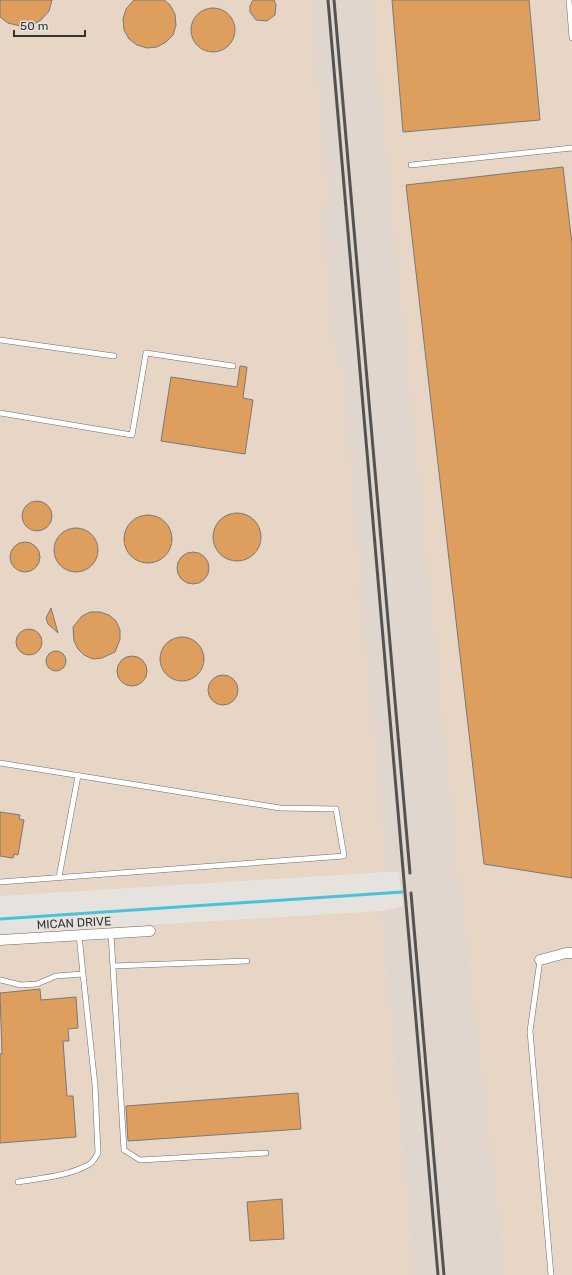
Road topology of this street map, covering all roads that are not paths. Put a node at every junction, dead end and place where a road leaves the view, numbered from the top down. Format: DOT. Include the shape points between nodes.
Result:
graph roads {
  1 [pos="568,0"];
  2 [pos="572,38"];
  3 [pos="572,148"];
  4 [pos="411,165"];
  5 [pos="0,340"];
  6 [pos="114,356"];
  7 [pos="233,366"];
  8 [pos="0,413"];
  9 [pos="0,763"];
  10 [pos="78,776"];
  11 [pos="59,878"];
  12 [pos="0,882"];
  13 [pos="150,931"];
  14 [pos="111,934"];
  15 [pos="79,935"];
  16 [pos="0,940"];
  17 [pos="572,953"];
  18 [pos="540,960"];
  19 [pos="247,961"];
  20 [pos="113,966"];
  21 [pos="83,974"];
  22 [pos="0,980"];
  23 [pos="266,1153"];
  24 [pos="18,1182"];
  25 [pos="550,1275"];
  1 -- 2 [label="lane"];
  3 -- 4 [label="lane"];
  5 -- 6 [label="lane"];
  7 -- 8 [label="lane" via="146,352 132,435"];
  9 -- 10 [label="lane"];
  10 -- 11 [label="lane"];
  10 -- 11 [label="lane" via="280,808 336,809 344,856"];
  11 -- 12 [label="lane"];
  13 -- 14 [label="street, MICAN DRIVE"];
  14 -- 15 [label="street, MICAN DRIVE"];
  14 -- 20 [label="lane"];
  15 -- 16 [label="street, MICAN DRIVE"];
  15 -- 21 [label="lane"];
  17 -- 18 [label="street"];
  18 -- 25 [label="lane" via="530,1031"];
  19 -- 20 [label="lane"];
  20 -- 23 [label="lane" via="124,1150 140,1160"];
  21 -- 22 [label="lane" via="56,976 29,985"];
  21 -- 24 [label="lane" via="95,1085 98,1153 89,1165 63,1174"];
}
